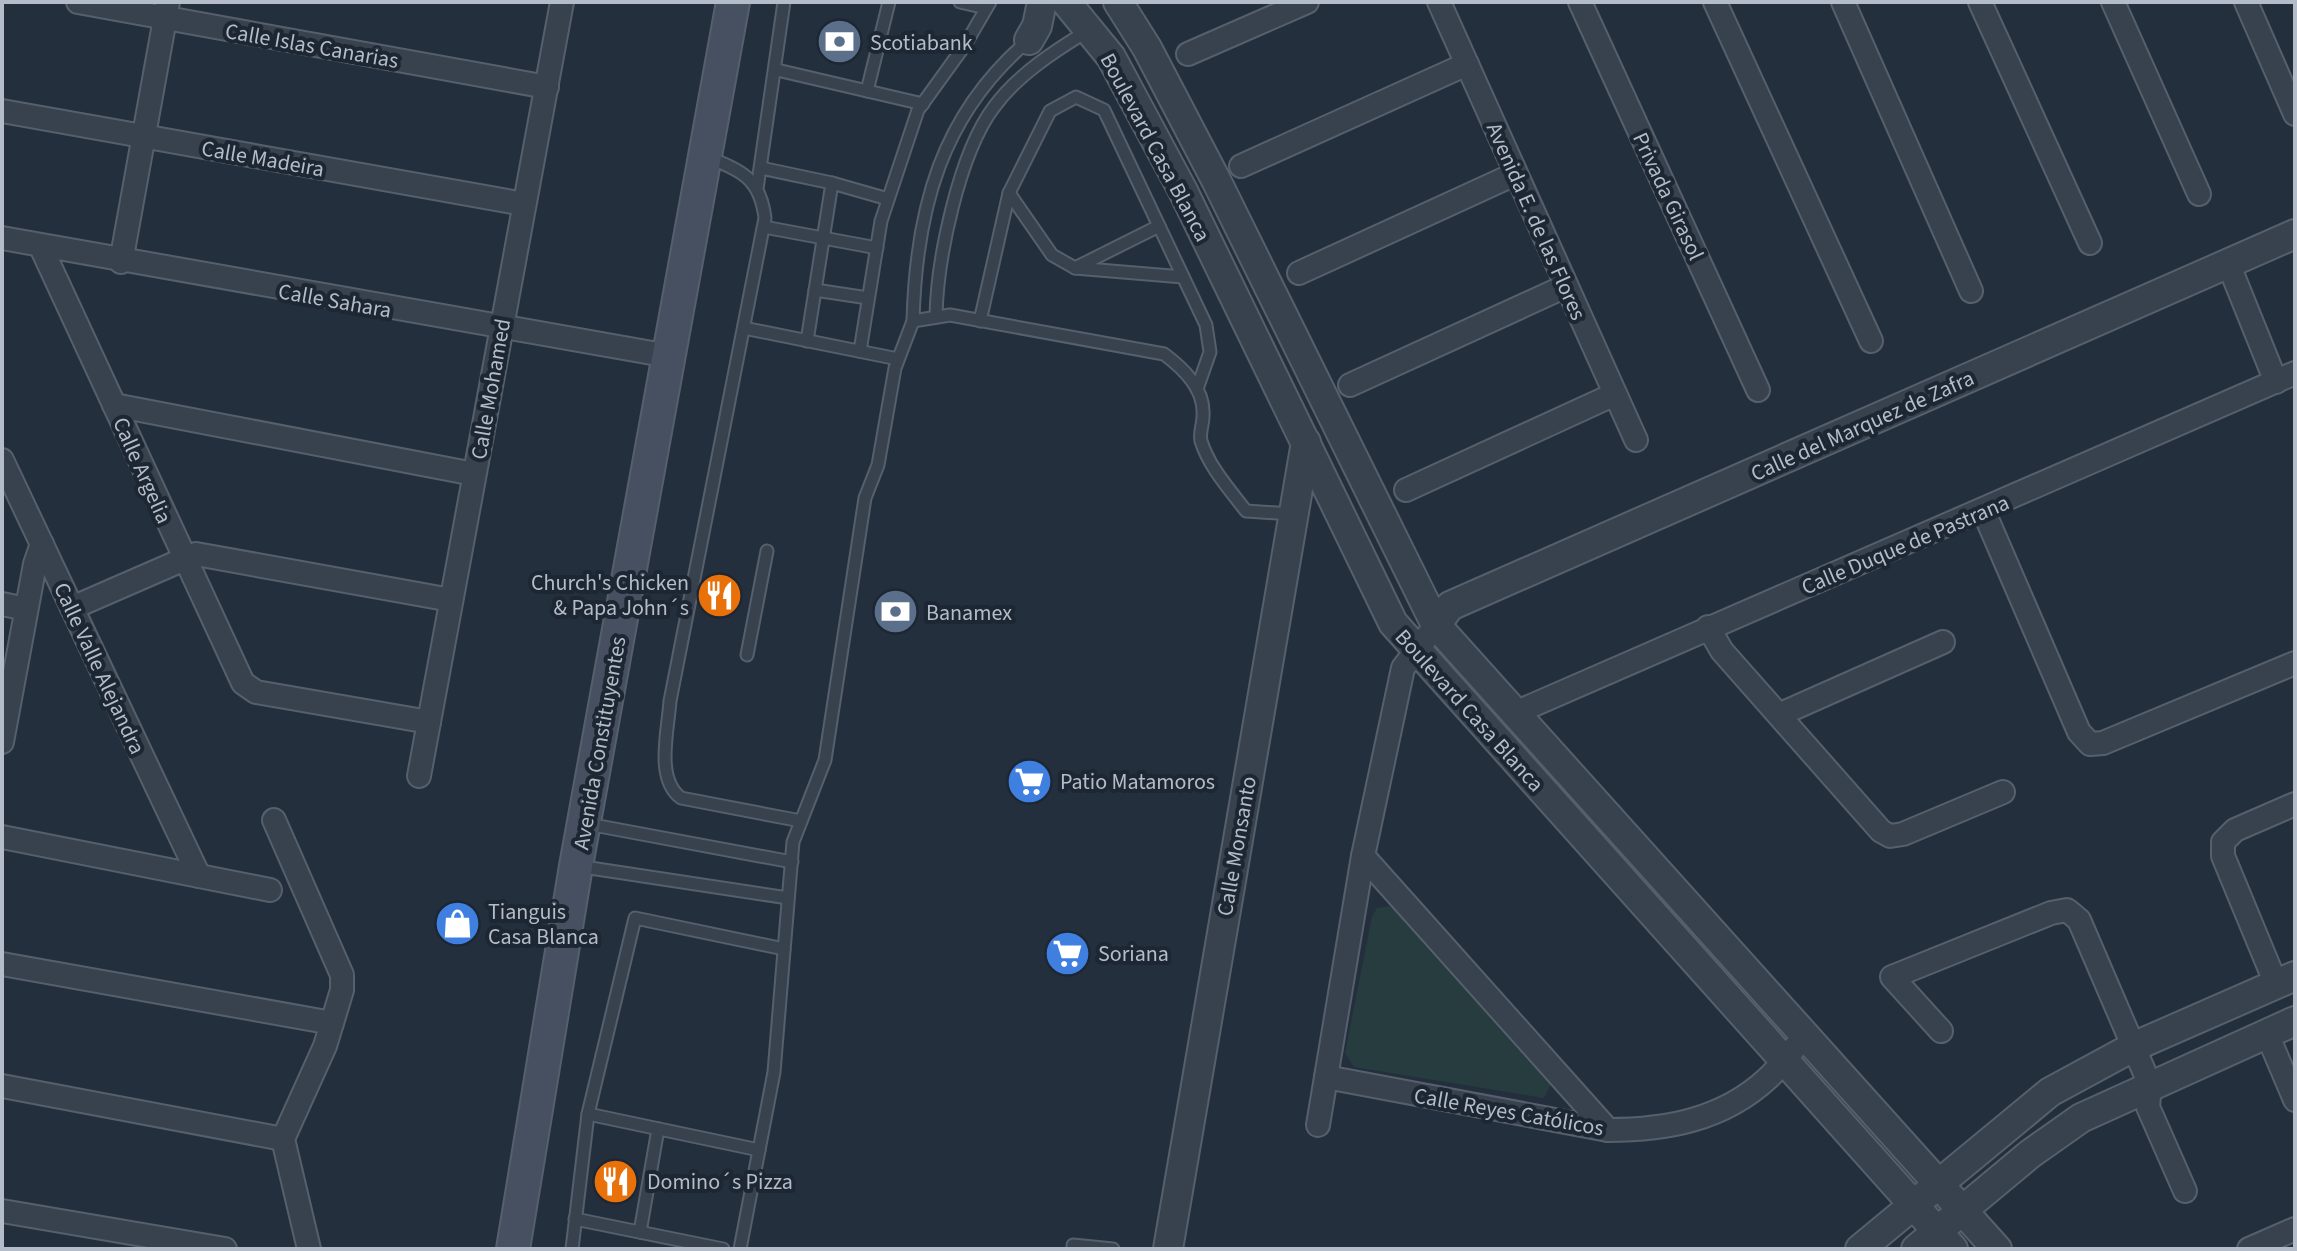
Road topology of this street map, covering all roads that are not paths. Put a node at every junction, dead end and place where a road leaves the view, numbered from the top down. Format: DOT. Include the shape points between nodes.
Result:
graph roads {
  1 [pos="78,2"];
  2 [pos="562,2"];
  3 [pos="733,2"];
  4 [pos="784,2"];
  5 [pos="889,2"];
  6 [pos="960,2"];
  7 [pos="1307,2"];
  8 [pos="1439,2"];
  9 [pos="1580,2"];
  10 [pos="1715,2"];
  11 [pos="1843,2"];
  12 [pos="1980,2"];
  13 [pos="2113,2"];
  14 [pos="2246,2"];
  15 [pos="988,5"];
  16 [pos="167,10"];
  17 [pos="1124,10"];
  18 [pos="1056,13"];
  19 [pos="1090,29"];
  20 [pos="1188,54"];
  21 [pos="1467,64"];
  22 [pos="777,70"];
  23 [pos="547,87"];
  24 [pos="867,91"];
  25 [pos="923,104"];
  26 [pos="2,111"];
  27 [pos="2295,114"];
  28 [pos="144,138"];
  29 [pos="706,157"];
  30 [pos="1241,166"];
  31 [pos="761,168"];
  32 [pos="1515,174"];
  33 [pos="832,183"];
  34 [pos="757,189"];
  35 [pos="1009,193"];
  36 [pos="2199,194"];
  37 [pos="888,199"];
  38 [pos="524,204"];
  39 [pos="1159,226"];
  40 [pos="764,227"];
  41 [pos="2295,234"];
  42 [pos="2,238"];
  43 [pos="823,238"];
  44 [pos="2090,243"];
  45 [pos="41,247"];
  46 [pos="877,248"];
  47 [pos="121,262"];
  48 [pos="2228,263"];
  49 [pos="1075,268"];
  50 [pos="1299,273"];
  51 [pos="1183,277"];
  52 [pos="1566,286"];
  53 [pos="815,290"];
  54 [pos="1971,291"];
  55 [pos="868,298"];
  56 [pos="936,317"];
  57 [pos="913,321"];
  58 [pos="980,321"];
  59 [pos="744,328"];
  60 [pos="501,329"];
  61 [pos="807,341"];
  62 [pos="1871,341"];
  63 [pos="860,351"];
  64 [pos="669,356"];
  65 [pos="898,359"];
  66 [pos="2286,378"];
  67 [pos="1350,385"];
  68 [pos="1197,389"];
  69 [pos="1758,390"];
  70 [pos="1615,394"];
  71 [pos="114,405"];
  72 [pos="1336,426"];
  73 [pos="1636,440"];
  74 [pos="1304,443"];
  75 [pos="5,472"];
  76 [pos="474,474"];
  77 [pos="1406,490"];
  78 [pos="1984,512"];
  79 [pos="1292,514"];
  80 [pos="42,544"];
  81 [pos="767,551"];
  82 [pos="182,557"];
  83 [pos="451,600"];
  84 [pos="2,604"];
  85 [pos="72,608"];
  86 [pos="26,609"];
  87 [pos="1436,625"];
  88 [pos="1708,627"];
  89 [pos="1943,642"];
  90 [pos="1415,651"];
  91 [pos="747,655"];
  92 [pos="2295,663"];
  93 [pos="1515,713"];
  94 [pos="1781,714"];
  95 [pos="429,722"];
  96 [pos="3,732"];
  97 [pos="1562,766"];
  98 [pos="419,776"];
  99 [pos="1538,786"];
  100 [pos="2003,792"];
  101 [pos="2295,804"];
  102 [pos="274,820"];
  103 [pos="801,821"];
  104 [pos="584,823"];
  105 [pos="2,837"];
  106 [pos="1363,856"];
  107 [pos="792,862"];
  108 [pos="576,866"];
  109 [pos="199,876"];
  110 [pos="270,890"];
  111 [pos="788,898"];
  112 [pos="784,949"];
  113 [pos="2,964"];
  114 [pos="2286,980"];
  115 [pos="2295,1021"];
  116 [pos="332,1023"];
  117 [pos="1941,1031"];
  118 [pos="2267,1034"];
  119 [pos="1804,1037"];
  120 [pos="2133,1047"];
  121 [pos="1784,1059"];
  122 [pos="1326,1077"];
  123 [pos="2150,1085"];
  124 [pos="2,1086"];
  125 [pos="2295,1100"];
  126 [pos="588,1114"];
  127 [pos="1318,1125"];
  128 [pos="658,1129"];
  129 [pos="1608,1130"];
  130 [pos="283,1139"];
  131 [pos="759,1150"];
  132 [pos="1938,1184"];
  133 [pos="2185,1191"];
  134 [pos="1914,1205"];
  135 [pos="2,1211"];
  136 [pos="1964,1212"];
  137 [pos="575,1219"];
  138 [pos="2295,1229"];
  139 [pos="640,1232"];
  140 [pos="1936,1243"];
  141 [pos="225,1249"];
  142 [pos="309,1249"];
  143 [pos="513,1249"];
  144 [pos="572,1249"];
  145 [pos="723,1249"];
  146 [pos="740,1249"];
  147 [pos="1073,1249"];
  148 [pos="1113,1249"];
  149 [pos="1168,1249"];
  150 [pos="1860,1249"];
  151 [pos="1997,1249"];
  152 [pos="2249,1249"];
  1 -- 16 [label="street, Calle Islas Canarias"];
  2 -- 23 [label="street, Calle Mohamed"];
  3 -- 29 [label="main road, Avenida Constituyentes"];
  4 -- 22 [label="lane"];
  5 -- 24 [label="lane"];
  6 -- 15 [label="lane"];
  7 -- 20 [label="street"];
  8 -- 21 [label="street, Avenida E. de las Flores"];
  9 -- 69 [label="street, Privada Girasol"];
  10 -- 62 [label="street"];
  11 -- 54 [label="street"];
  12 -- 44 [label="street"];
  13 -- 36 [label="street"];
  14 -- 27 [label="street"];
  15 -- 25 [label="lane"];
  16 -- 23 [label="street, Calle Islas Canarias"];
  16 -- 28 [label="street"];
  17 -- 19 [label="street"];
  17 -- 72 [label="street, Boulevard Casa Blanca" via="1216,180"];
  18 -- 19 [label="street, Boulevard Casa Blanca"];
  18 -- 57 [label="lane" via="976,96 949,141 915,259"];
  19 -- 56 [label="lane" via="1035,67 994,106 974,141 952,207"];
  19 -- 74 [label="street, Boulevard Casa Blanca" via="1126,83 1183,191"];
  21 -- 30 [label="street"];
  21 -- 32 [label="street, Avenida E. de las Flores"];
  22 -- 24 [label="lane"];
  22 -- 31 [label="lane"];
  23 -- 38 [label="street, Calle Mohamed"];
  24 -- 25 [label="lane"];
  25 -- 37 [label="lane"];
  26 -- 28 [label="street, Calle Madeira"];
  28 -- 38 [label="street, Calle Madeira"];
  28 -- 47 [label="street"];
  29 -- 34 [label="lane" via="742,171"];
  29 -- 64 [label="main road, Avenida Constituyentes"];
  31 -- 33 [label="lane"];
  31 -- 34 [label="lane"];
  32 -- 50 [label="street"];
  32 -- 52 [label="street, Avenida E. de las Flores"];
  33 -- 37 [label="lane"];
  33 -- 43 [label="lane"];
  34 -- 40 [label="lane" via="763,195"];
  35 -- 39 [label="lane" via="1050,111 1076,97 1104,110"];
  35 -- 49 [label="lane" via="1052,255"];
  35 -- 58 [label="lane"];
  37 -- 46 [label="lane"];
  38 -- 60 [label="street, Calle Mohamed"];
  39 -- 49 [label="lane"];
  39 -- 51 [label="lane"];
  40 -- 43 [label="lane"];
  40 -- 59 [label="lane"];
  41 -- 48 [label="street, Calle del Marquez de Zafra"];
  42 -- 45 [label="street, Calle Sahara"];
  43 -- 46 [label="lane"];
  43 -- 53 [label="lane"];
  45 -- 47 [label="street, Calle Sahara"];
  45 -- 71 [label="street, Calle Argelia"];
  46 -- 55 [label="lane"];
  47 -- 60 [label="street, Calle Sahara"];
  48 -- 66 [label="street"];
  48 -- 87 [label="street, Calle del Marquez de Zafra" via="1450,606"];
  49 -- 51 [label="lane"];
  51 -- 68 [label="lane" via="1206,325 1210,352"];
  52 -- 67 [label="street"];
  52 -- 70 [label="street, Avenida E. de las Flores"];
  53 -- 55 [label="lane"];
  53 -- 61 [label="lane"];
  55 -- 63 [label="lane"];
  56 -- 57 [label="lane"];
  56 -- 58 [label="lane"];
  57 -- 65 [label="lane"];
  58 -- 68 [label="lane" via="1164,354 1184,369"];
  59 -- 61 [label="lane"];
  59 -- 103 [label="lane" via="670,701 666,778 681,798"];
  60 -- 64 [label="street, Calle Sahara"];
  60 -- 76 [label="street, Calle Mohamed"];
  61 -- 63 [label="lane"];
  63 -- 65 [label="lane"];
  64 -- 104 [label="main road, Avenida Constituyentes"];
  65 -- 103 [label="lane" via="878,465 865,498 825,760"];
  66 -- 78 [label="street, Calle Duque de Pastrana"];
  68 -- 79 [label="lane" via="1204,412 1200,437 1226,486 1246,511"];
  70 -- 73 [label="street, Avenida E. de las Flores"];
  70 -- 77 [label="street"];
  71 -- 76 [label="street"];
  71 -- 82 [label="street, Calle Argelia"];
  72 -- 74 [label="street"];
  72 -- 87 [label="street, Boulevard Casa Blanca"];
  74 -- 79 [label="street, Calle Monsanto"];
  74 -- 90 [label="street, Boulevard Casa Blanca" via="1393,623"];
  75 -- 80 [label="street, Calle Valle Alejandra"];
  76 -- 83 [label="street, Calle Mohamed"];
  78 -- 88 [label="street, Calle Duque de Pastrana"];
  78 -- 92 [label="street" via="2079,732 2090,744"];
  79 -- 149 [label="street, Calle Monsanto"];
  80 -- 85 [label="street, Calle Valle Alejandra"];
  80 -- 86 [label="street"];
  81 -- 91 [label="lane"];
  82 -- 83 [label="street" via="196,554"];
  82 -- 85 [label="street"];
  82 -- 95 [label="street, Calle Argelia" via="249,690"];
  83 -- 95 [label="street, Calle Mohamed"];
  84 -- 86 [label="street"];
  85 -- 109 [label="street, Calle Valle Alejandra"];
  86 -- 96 [label="street"];
  87 -- 90 [label="street"];
  87 -- 93 [label="street, Boulevard Casa Blanca"];
  88 -- 93 [label="street, Calle Duque de Pastrana"];
  88 -- 94 [label="street" via="1722,651"];
  89 -- 94 [label="street"];
  90 -- 99 [label="street, Boulevard Casa Blanca"];
  90 -- 106 [label="street" via="1403,668"];
  93 -- 97 [label="street, Boulevard Casa Blanca"];
  94 -- 100 [label="street" via="1890,836"];
  95 -- 98 [label="street, Calle Mohamed"];
  97 -- 99 [label="street"];
  97 -- 119 [label="street, Boulevard Casa Blanca"];
  99 -- 121 [label="street, Boulevard Casa Blanca"];
  101 -- 114 [label="street" via="2235,830 2223,842 2223,856"];
  102 -- 116 [label="street" via="342,975"];
  103 -- 107 [label="lane"];
  104 -- 107 [label="lane"];
  104 -- 108 [label="main road, Avenida Constituyentes"];
  105 -- 109 [label="street"];
  106 -- 122 [label="street"];
  106 -- 129 [label="street"];
  107 -- 111 [label="lane"];
  108 -- 111 [label="lane"];
  108 -- 143 [label="main road, Avenida Constituyentes"];
  109 -- 110 [label="street"];
  111 -- 112 [label="lane"];
  112 -- 126 [label="lane" via="635,918"];
  112 -- 131 [label="lane" via="774,1072"];
  113 -- 116 [label="street"];
  114 -- 120 [label="street"];
  115 -- 118 [label="street"];
  116 -- 130 [label="street"];
  117 -- 120 [label="street" via="1892,977 2067,910 2079,920"];
  118 -- 123 [label="street"];
  118 -- 125 [label="street"];
  119 -- 121 [label="street, Calle Reyes Católicos"];
  119 -- 132 [label="street, Boulevard Casa Blanca"];
  120 -- 123 [label="street"];
  120 -- 132 [label="street" via="2050,1092"];
  121 -- 129 [label="street, Calle Reyes Católicos" via="1749,1093 1699,1120"];
  121 -- 134 [label="street, Boulevard Casa Blanca"];
  122 -- 127 [label="street"];
  122 -- 129 [label="street, Calle Reyes Católicos"];
  123 -- 133 [label="street" via="2148,1107"];
  123 -- 136 [label="street" via="2081,1118"];
  124 -- 130 [label="street"];
  126 -- 128 [label="lane"];
  126 -- 137 [label="lane"];
  128 -- 131 [label="lane"];
  128 -- 139 [label="lane"];
  130 -- 142 [label="street"];
  131 -- 146 [label="lane"];
  132 -- 134 [label="street"];
  132 -- 136 [label="street, Boulevard Casa Blanca"];
  134 -- 140 [label="street, Boulevard Casa Blanca"];
  134 -- 150 [label="street"];
  135 -- 141 [label="street"];
  136 -- 140 [label="street"];
  136 -- 151 [label="street, Boulevard Casa Blanca"];
  137 -- 139 [label="lane"];
  137 -- 144 [label="lane"];
  138 -- 152 [label="street"];
  139 -- 145 [label="lane"];
  147 -- 148 [label="lane"];
}
